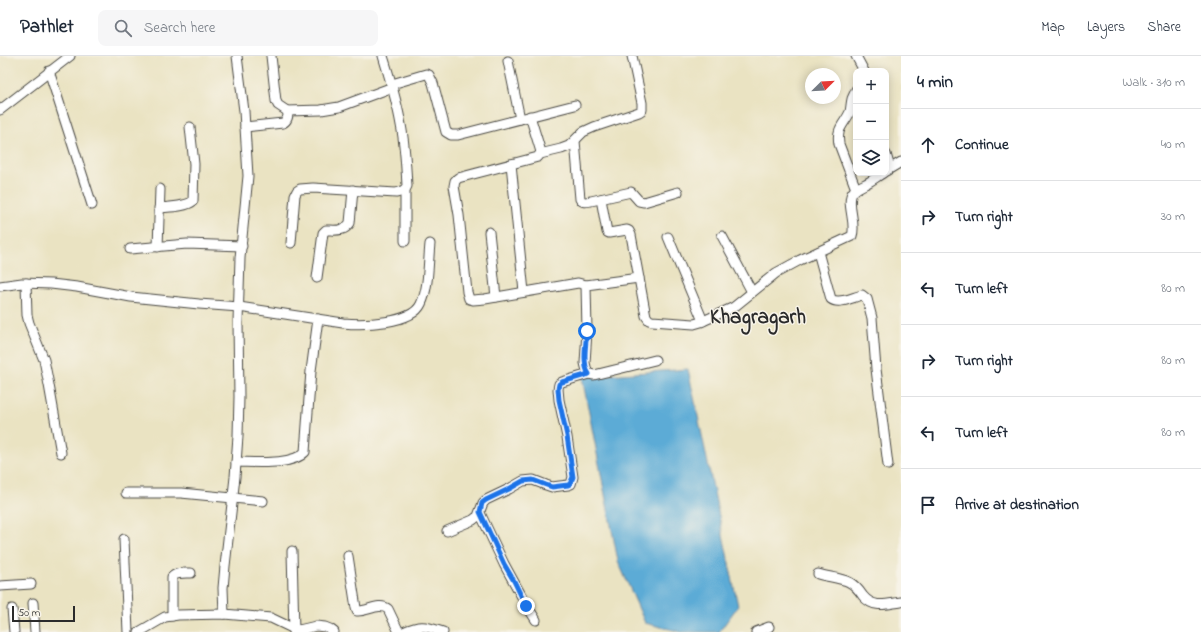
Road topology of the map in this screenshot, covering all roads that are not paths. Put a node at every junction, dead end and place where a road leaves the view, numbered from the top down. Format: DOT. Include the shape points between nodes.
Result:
graph roads {
  1 [pos="237,56"];
  2 [pos="271,56"];
  3 [pos="383,56"];
  4 [pos="632,56"];
  5 [pos="856,56"];
  6 [pos="67,57"];
  7 [pos="508,61"];
  8 [pos="862,68"];
  9 [pos="49,71"];
  10 [pos="392,86"];
  11 [pos="853,97"];
  12 [pos="575,105"];
  13 [pos="0,110"];
  14 [pos="287,111"];
  15 [pos="530,116"];
  16 [pos="520,119"];
  17 [pos="190,127"];
  18 [pos="245,127"];
  19 [pos="575,141"];
  20 [pos="540,154"];
  21 [pos="901,162"];
  22 [pos="511,164"];
  23 [pos="889,169"];
  24 [pos="878,176"];
  25 [pos="160,189"];
  26 [pos="856,189"];
  27 [pos="354,190"];
  28 [pos="405,190"];
  29 [pos="678,192"];
  30 [pos="601,199"];
  31 [pos="92,205"];
  32 [pos="159,208"];
  33 [pos="489,232"];
  34 [pos="722,236"];
  35 [pos="668,237"];
  36 [pos="405,241"];
  37 [pos="291,242"];
  38 [pos="430,244"];
  39 [pos="242,246"];
  40 [pos="158,247"];
  41 [pos="130,249"];
  42 [pos="818,252"];
  43 [pos="317,278"];
  44 [pos="639,278"];
  45 [pos="26,283"];
  46 [pos="586,285"];
  47 [pos="0,286"];
  48 [pos="524,292"];
  49 [pos="752,292"];
  50 [pos="496,297"];
  51 [pos="239,306"];
  52 [pos="318,319"];
  53 [pos="703,321"];
  54 [pos="655,360"];
  55 [pos="589,374"];
  56 [pos="61,453"];
  57 [pos="236,462"];
  58 [pos="888,465"];
  59 [pos="126,493"];
  60 [pos="232,498"];
  61 [pos="263,501"];
  62 [pos="480,512"];
  63 [pos="447,531"];
  64 [pos="124,540"];
  65 [pos="292,551"];
  66 [pos="348,556"];
  67 [pos="191,573"];
  68 [pos="818,574"];
  69 [pos="31,584"];
  70 [pos="0,586"];
  71 [pos="901,602"];
  72 [pos="33,603"];
  73 [pos="12,609"];
  74 [pos="224,614"];
  75 [pos="172,616"];
  76 [pos="536,620"];
  77 [pos="768,627"];
  78 [pos="294,630"];
  79 [pos="14,632"];
  80 [pos="36,632"];
  81 [pos="128,632"];
  82 [pos="141,632"];
  83 [pos="334,632"];
  84 [pos="399,632"];
  85 [pos="403,632"];
  86 [pos="443,632"];
  87 [pos="756,632"];
  1 -- 18 [label="street"];
  2 -- 14 [label="street" via="276,100"];
  3 -- 10 [label="street"];
  4 -- 19 [label="street" via="642,110 583,132"];
  5 -- 8 [label="street"];
  6 -- 9 [label="street"];
  7 -- 16 [label="street"];
  9 -- 13 [label="street"];
  9 -- 31 [label="street"];
  10 -- 14 [label="street" via="338,107"];
  10 -- 16 [label="street" via="429,75 446,132 451,136"];
  10 -- 28 [label="street" via="405,149"];
  11 -- 26 [label="street" via="849,114 840,128 838,138"];
  12 -- 15 [label="street"];
  14 -- 18 [label="street" via="288,116 283,123"];
  15 -- 16 [label="street"];
  15 -- 20 [label="street"];
  17 -- 32 [label="street" via="194,164 193,201 190,204"];
  18 -- 39 [label="street" via="248,176"];
  19 -- 20 [label="street" via="561,149"];
  19 -- 30 [label="street" via="580,199 585,202"];
  20 -- 22 [label="street" via="538,157"];
  21 -- 23 [label="street"];
  22 -- 48 [label="street"];
  22 -- 50 [label="street" via="458,178 454,186 469,299"];
  24 -- 26 [label="street"];
  25 -- 32 [label="street"];
  26 -- 42 [label="street" via="850,200 854,226 852,236"];
  27 -- 28 [label="street" via="396,193"];
  27 -- 37 [label="street" via="313,188 297,191"];
  27 -- 43 [label="street" via="349,226 340,230 326,230 323,233"];
  28 -- 36 [label="street"];
  29 -- 30 [label="street" via="644,202 639,201 631,192"];
  30 -- 44 [label="street" via="607,232 626,230 631,235"];
  32 -- 40 [label="street"];
  33 -- 50 [label="street"];
  34 -- 49 [label="street"];
  35 -- 53 [label="street"];
  38 -- 52 [label="street" via="424,297 417,310 394,321 375,324 359,325"];
  39 -- 40 [label="street" via="187,244"];
  39 -- 51 [label="street"];
  40 -- 41 [label="street"];
  42 -- 49 [label="street" via="776,272"];
  42 -- 58 [label="street" via="831,299 839,301 862,295 869,304"];
  44 -- 46 [label="street"];
  44 -- 53 [label="street" via="649,320 694,324"];
  45 -- 47 [label="street"];
  45 -- 51 [label="street" via="76,287 154,300"];
  45 -- 56 [label="street" via="27,314 44,360"];
  46 -- 48 [label="street" via="578,283"];
  46 -- 55 [label="street" via="585,363"];
  48 -- 50 [label="street"];
  49 -- 53 [label="street" via="734,307"];
  51 -- 52 [label="street"];
  51 -- 57 [label="street"];
  52 -- 57 [label="street" via="305,452 297,458 275,462"];
  54 -- 55 [label="street"];
  55 -- 62 [label="street" via="562,382 558,389 573,477 570,484 552,487 533,480 523,481 486,500 482,503"];
  57 -- 60 [label="street"];
  59 -- 60 [label="street" via="181,493"];
  60 -- 61 [label="street"];
  60 -- 74 [label="street" via="223,588"];
  62 -- 63 [label="street" via="473,520"];
  62 -- 76 [label="street" via="504,564"];
  64 -- 81 [label="street"];
  65 -- 78 [label="street"];
  66 -- 84 [label="street" via="357,611 385,606"];
  67 -- 75 [label="street" via="177,573 172,577"];
  68 -- 71 [label="street" via="849,582 872,603 879,605"];
  69 -- 70 [label="street"];
  72 -- 80 [label="street"];
  73 -- 79 [label="street"];
  74 -- 75 [label="street"];
  74 -- 78 [label="street" via="271,618"];
  75 -- 82 [label="street"];
  77 -- 87 [label="street"];
  78 -- 83 [label="street" via="316,626"];
  85 -- 86 [label="street" via="413,627 425,626"];
}
